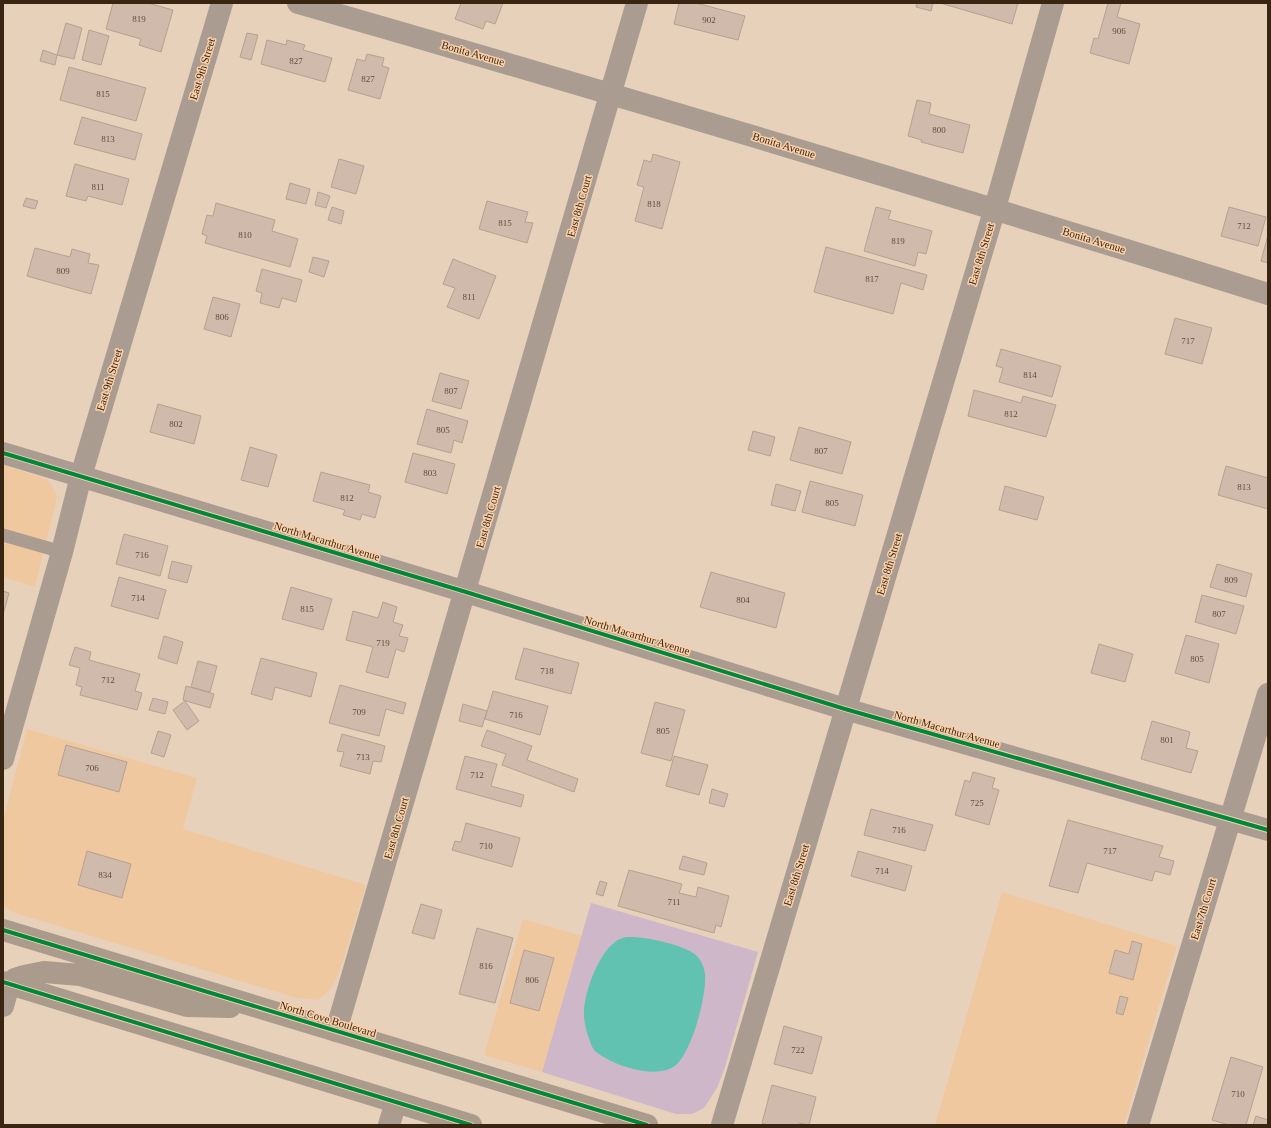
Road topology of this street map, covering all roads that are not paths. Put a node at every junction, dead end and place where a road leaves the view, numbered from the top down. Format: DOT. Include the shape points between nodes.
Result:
graph roads {
  1 [pos="222,3"];
  2 [pos="298,3"];
  3 [pos="637,3"];
  4 [pos="1053,3"];
  5 [pos="612,93"];
  6 [pos="995,208"];
  7 [pos="1268,294"];
  8 [pos="3,453"];
  9 [pos="81,476"];
  10 [pos="3,535"];
  11 [pos="62,552"];
  12 [pos="466,592"];
  13 [pos="1268,694"];
  14 [pos="846,709"];
  15 [pos="3,758"];
  16 [pos="1231,819"];
  17 [pos="1268,830"];
  18 [pos="3,930"];
  19 [pos="6,983"];
  20 [pos="3,1006"];
  21 [pos="255,1007"];
  22 [pos="336,1030"];
  23 [pos="396,1102"];
  24 [pos="389,1125"];
  25 [pos="471,1125"];
  26 [pos="647,1125"];
  27 [pos="722,1125"];
  28 [pos="1138,1125"];
  1 -- 9 [label="street, East 9th Street"];
  2 -- 5 [label="street, Bonita Avenue"];
  3 -- 5 [label="street, East 8th Court"];
  4 -- 6 [label="street, East 8th Street"];
  5 -- 6 [label="street, Bonita Avenue"];
  5 -- 12 [label="street, East 8th Court"];
  6 -- 7 [label="street, Bonita Avenue"];
  6 -- 14 [label="street, East 8th Street"];
  8 -- 9 [label="street, North Macarthur Avenue"];
  9 -- 11 [label="street, East 9th Street"];
  9 -- 12 [label="street, North Macarthur Avenue"];
  10 -- 11 [label="lane"];
  11 -- 15 [label="street, East 9th Street"];
  12 -- 14 [label="street, North Macarthur Avenue"];
  12 -- 22 [label="street, East 8th Court"];
  13 -- 16 [label="street, East 7th Court"];
  14 -- 16 [label="street, North Macarthur Avenue"];
  14 -- 27 [label="street, East 8th Street"];
  16 -- 17 [label="street, North Macarthur Avenue"];
  16 -- 28 [label="street, East 7th Court"];
  18 -- 21 [label="main road, North Cove Boulevard"];
  19 -- 20 [label="street"];
  19 -- 21 [label="main road" via="44,972 80,975 187,1006"];
  19 -- 23 [label="main road"];
  21 -- 22 [label="main road, North Cove Boulevard"];
  22 -- 26 [label="main road, North Cove Boulevard"];
  23 -- 24 [label="street"];
  23 -- 25 [label="main road"];
}
